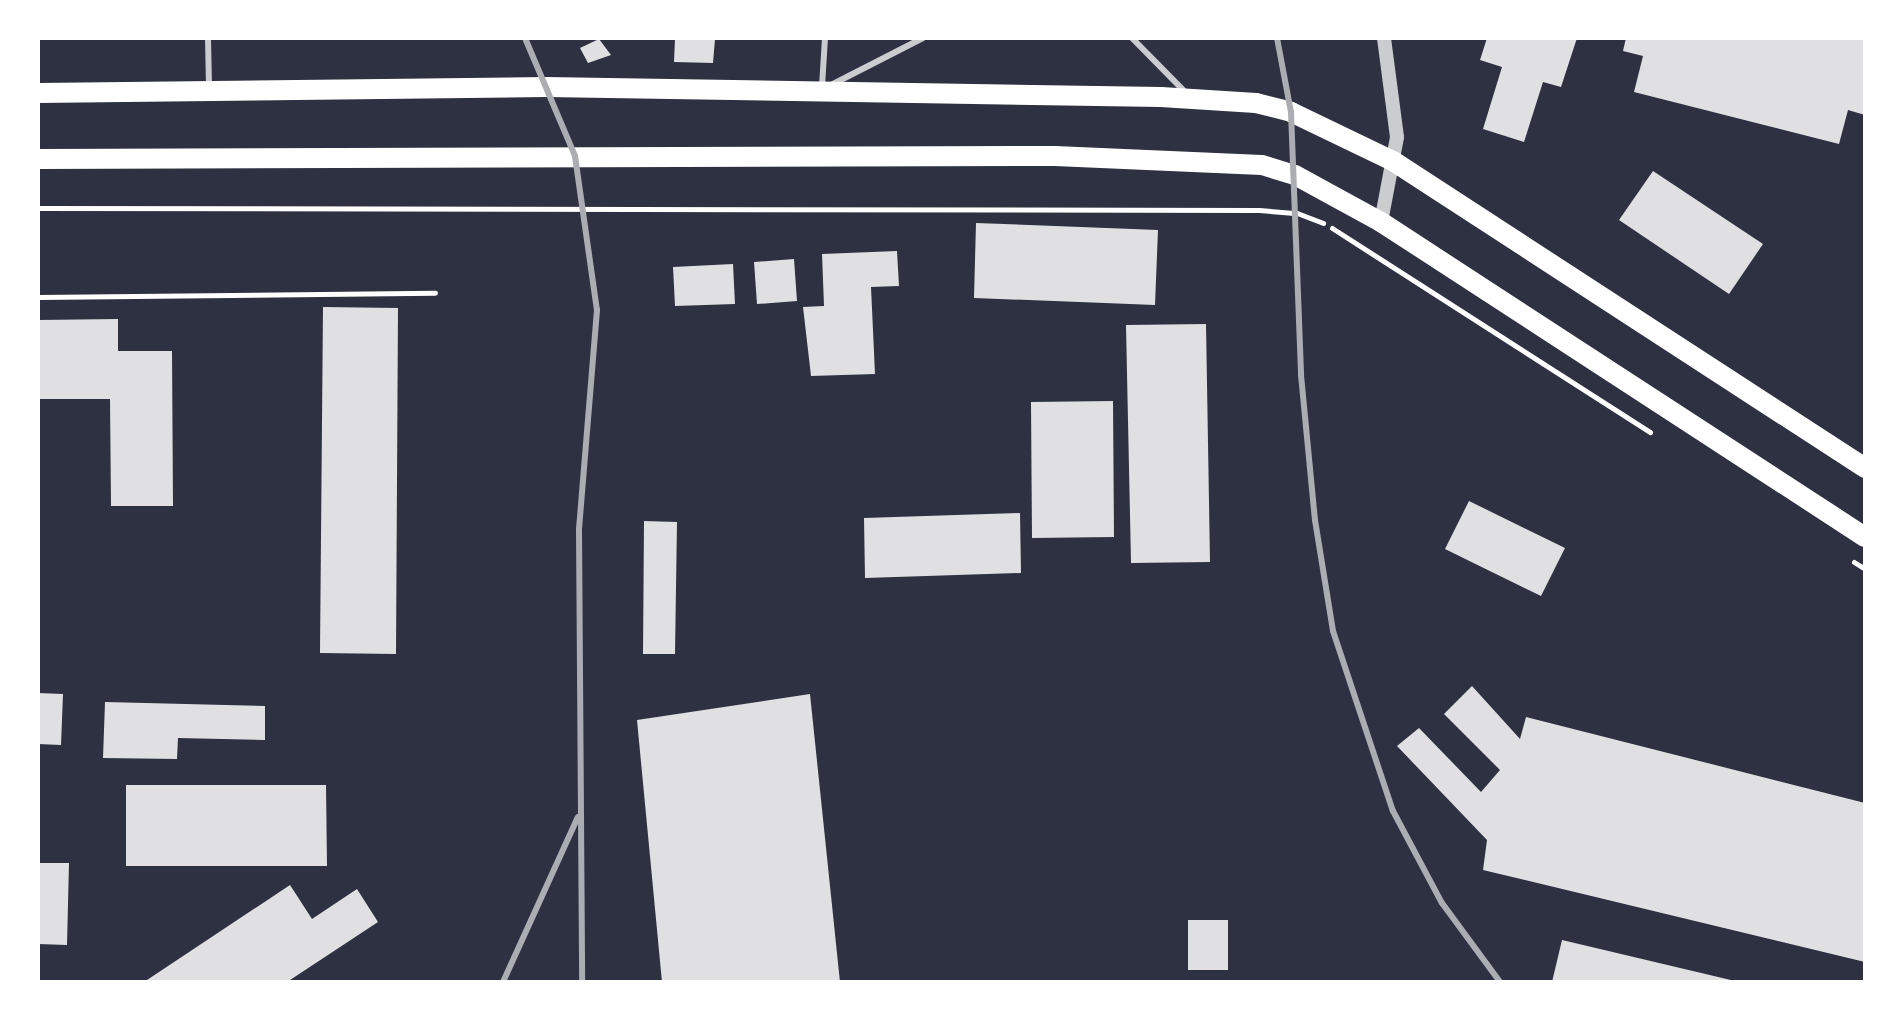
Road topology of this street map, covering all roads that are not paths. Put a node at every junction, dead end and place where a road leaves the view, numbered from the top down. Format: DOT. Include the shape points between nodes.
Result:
graph roads {
  1 [pos="208,38"];
  2 [pos="825,38"];
  3 [pos="923,38"];
  4 [pos="1132,38"];
  5 [pos="1384,38"];
  6 [pos="209,90"];
  7 [pos="822,90"];
  8 [pos="38,93"];
  9 [pos="1191,98"];
  10 [pos="38,159"];
  11 [pos="1393,161"];
  12 [pos="1381,222"];
  13 [pos="1865,468"];
  14 [pos="1865,537"];
  1 -- 6 [label="lane"];
  2 -- 7 [label="lane"];
  3 -- 7 [label="lane"];
  4 -- 9 [label="lane"];
  5 -- 11 [label="street" via="1397,137"];
  6 -- 7 [label="main road"];
  6 -- 8 [label="main road"];
  7 -- 9 [label="main road"];
  9 -- 11 [label="main road" via="1291,112"];
  10 -- 12 [label="main road" via="1055,156 1248,164 1295,175"];
  11 -- 12 [label="street"];
  11 -- 13 [label="main road"];
  12 -- 14 [label="main road"];
}
